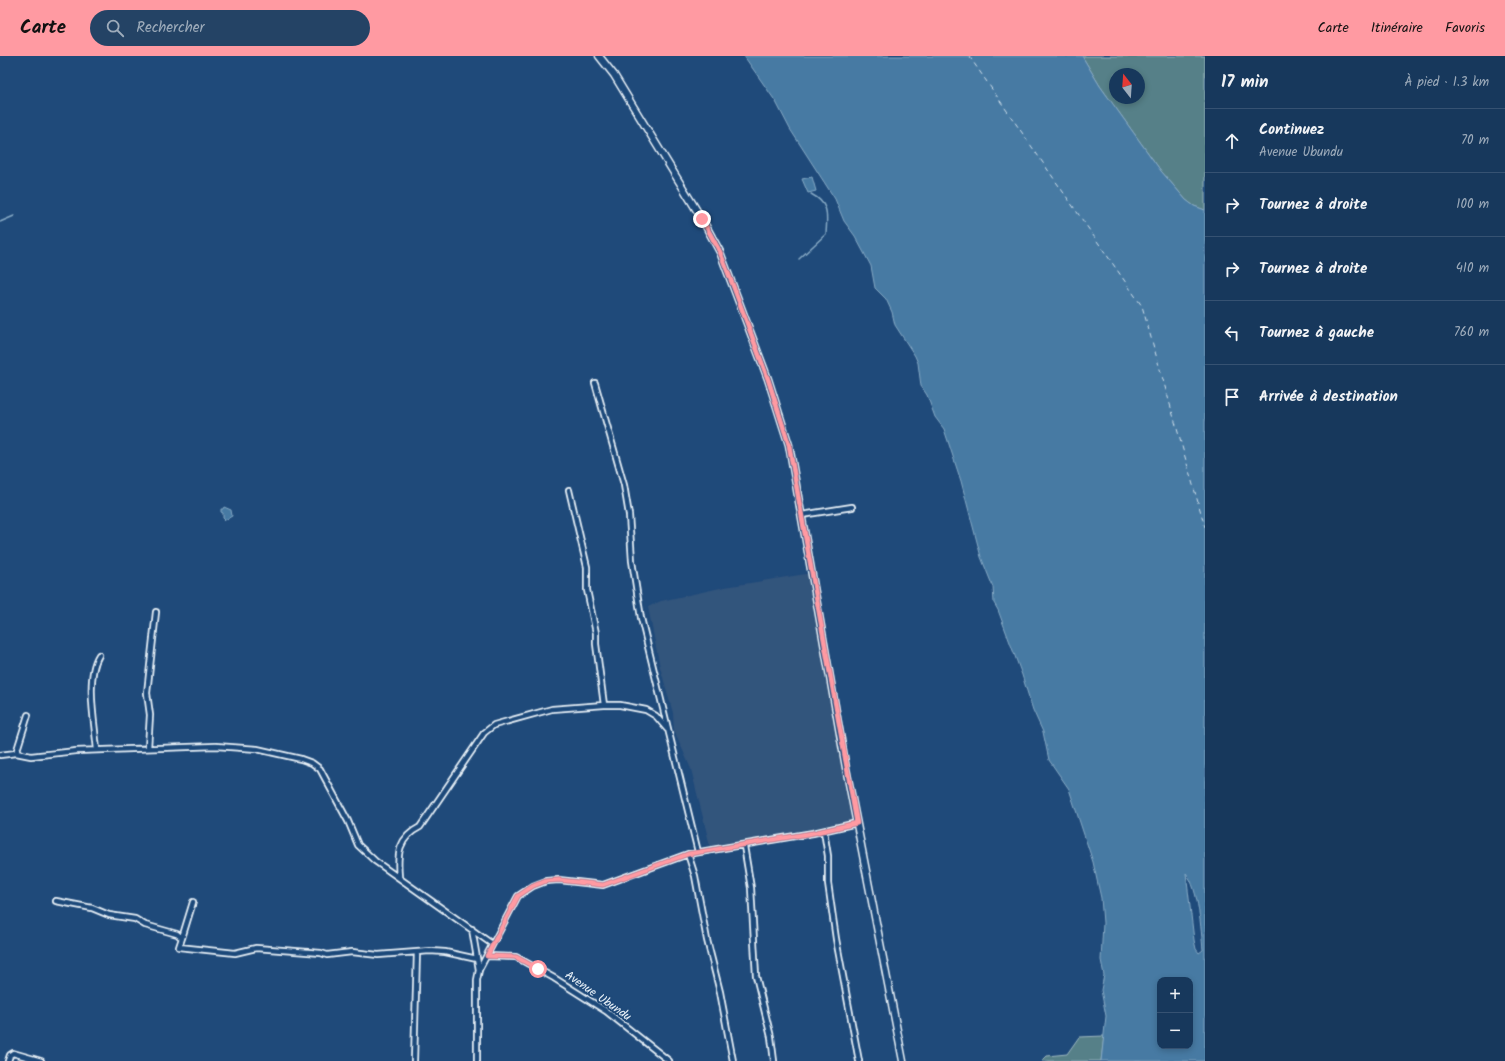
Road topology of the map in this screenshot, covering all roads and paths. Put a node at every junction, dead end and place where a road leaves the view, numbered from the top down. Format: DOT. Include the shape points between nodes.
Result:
graph roads {
  1 [pos="599,56"];
  2 [pos="595,383"];
  3 [pos="569,490"];
  4 [pos="852,508"];
  5 [pos="802,515"];
  6 [pos="156,612"];
  7 [pos="98,655"];
  8 [pos="604,705"];
  9 [pos="28,715"];
  10 [pos="668,731"];
  11 [pos="148,748"];
  12 [pos="97,750"];
  13 [pos="16,753"];
  14 [pos="0,755"];
  15 [pos="857,823"];
  16 [pos="824,831"];
  17 [pos="744,846"];
  18 [pos="698,852"];
  19 [pos="688,854"];
  20 [pos="399,877"];
  21 [pos="56,901"];
  22 [pos="193,902"];
  23 [pos="472,930"];
  24 [pos="182,938"];
  25 [pos="492,944"];
  26 [pos="416,952"];
  27 [pos="487,956"];
  28 [pos="477,959"];
  29 [pos="479,970"];
  30 [pos="8,1061"];
  31 [pos="41,1061"];
  32 [pos="414,1061"];
  33 [pos="477,1061"];
  34 [pos="669,1061"];
  35 [pos="733,1061"];
  36 [pos="774,1061"];
  37 [pos="859,1061"];
  38 [pos="903,1061"];
  1 -- 5 [label="street" via="614,75 720,252 768,379 789,445"];
  2 -- 10 [label="street" via="624,485 636,595"];
  3 -- 8 [label="street" via="587,567 587,590 596,633"];
  4 -- 5 [label="street"];
  5 -- 15 [label="street"];
  6 -- 11 [label="street" via="147,692 150,715"];
  7 -- 12 [label="street" via="92,685"];
  8 -- 10 [label="street" via="646,710 656,716"];
  8 -- 20 [label="street" via="552,709 494,725 484,733 420,827 410,832 402,843 398,861"];
  9 -- 13 [label="street"];
  10 -- 18 [label="street"];
  11 -- 12 [label="street"];
  11 -- 20 [label="street" via="229,746 257,749 312,762 326,778 358,845 375,861"];
  12 -- 13 [label="street" via="31,756"];
  13 -- 14 [label="street"];
  15 -- 16 [label="street"];
  15 -- 38 [label="street"];
  16 -- 17 [label="street"];
  16 -- 37 [label="street" via="836,939"];
  17 -- 18 [label="street"];
  17 -- 36 [label="street" via="751,888 756,976"];
  18 -- 19 [label="street"];
  19 -- 25 [label="street" via="603,885 559,880 533,886 518,896"];
  19 -- 35 [label="street" via="695,876"];
  20 -- 23 [label="street"];
  21 -- 24 [label="street" via="135,919"];
  22 -- 24 [label="street"];
  23 -- 25 [label="street"];
  23 -- 28 [label="street"];
  24 -- 26 [label="street" via="179,947 235,953 256,948 327,955 352,952 378,955"];
  25 -- 27 [label="street"];
  26 -- 28 [label="street" via="445,952"];
  26 -- 32 [label="street"];
  27 -- 29 [label="street"];
  27 -- 34 [label="street, Avenue Ubundu" via="516,957 554,978 606,1011"];
  28 -- 29 [label="street"];
  29 -- 33 [label="street"];
  30 -- 31 [label="street" via="13,1053"];
}
